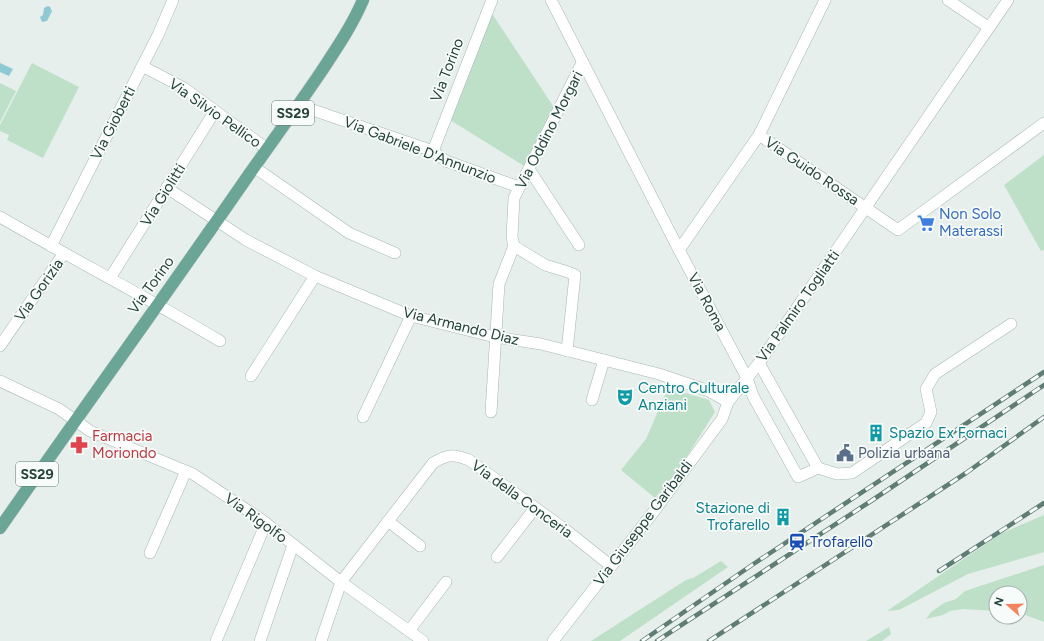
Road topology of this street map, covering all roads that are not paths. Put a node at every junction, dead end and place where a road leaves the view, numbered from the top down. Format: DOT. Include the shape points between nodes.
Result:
graph roads {
  1 [pos="173,0"];
  2 [pos="362,0"];
  3 [pos="492,0"];
  4 [pos="551,0"];
  5 [pos="825,0"];
  6 [pos="948,0"];
  7 [pos="1008,0"];
  8 [pos="988,27"];
  9 [pos="582,63"];
  10 [pos="142,66"];
  11 [pos="298,105"];
  12 [pos="215,111"];
  13 [pos="1044,123"];
  14 [pos="759,135"];
  15 [pos="267,149"];
  16 [pos="433,151"];
  17 [pos="254,167"];
  18 [pos="530,169"];
  19 [pos="519,187"];
  20 [pos="167,188"];
  21 [pos="865,207"];
  22 [pos="0,217"];
  23 [pos="217,221"];
  24 [pos="579,245"];
  25 [pos="51,246"];
  26 [pos="514,246"];
  27 [pos="679,250"];
  28 [pos="64,253"];
  29 [pos="395,253"];
  30 [pos="315,276"];
  31 [pos="110,278"];
  32 [pos="157,304"];
  33 [pos="411,316"];
  34 [pos="1011,324"];
  35 [pos="495,337"];
  36 [pos="220,341"];
  37 [pos="0,346"];
  38 [pos="567,351"];
  39 [pos="604,360"];
  40 [pos="759,362"];
  41 [pos="252,376"];
  42 [pos="747,378"];
  43 [pos="0,381"];
  44 [pos="592,400"];
  45 [pos="728,402"];
  46 [pos="491,412"];
  47 [pos="363,418"];
  48 [pos="74,420"];
  49 [pos="818,468"];
  50 [pos="186,471"];
  51 [pos="535,508"];
  52 [pos="388,521"];
  53 [pos="266,523"];
  54 [pos="0,528"];
  55 [pos="293,545"];
  56 [pos="420,546"];
  57 [pos="150,553"];
  58 [pos="497,556"];
  59 [pos="611,566"];
  60 [pos="341,582"];
  61 [pos="446,582"];
  62 [pos="409,631"];
  63 [pos="216,641"];
  64 [pos="260,641"];
  65 [pos="321,641"];
  66 [pos="423,641"];
  67 [pos="553,641"];
  1 -- 10 [label="street, Via Gioberti"];
  2 -- 11 [label="main road, Via Torino / SS29" via="356,17"];
  3 -- 16 [label="street, Via Torino"];
  4 -- 9 [label="street, Via Roma"];
  5 -- 14 [label="street"];
  6 -- 8 [label="street"];
  7 -- 8 [label="street, Via Palmiro Togliatti"];
  8 -- 21 [label="street, Via Palmiro Togliatti"];
  9 -- 18 [label="street, Via Oddino Morgari"];
  9 -- 27 [label="street, Via Roma"];
  10 -- 12 [label="street, Via Silvio Pellico" via="184,88"];
  10 -- 25 [label="street, Via Gioberti"];
  11 -- 15 [label="main road, Via Torino / SS29"];
  11 -- 16 [label="street, Via Gabriele D'Annunzio"];
  12 -- 15 [label="street, Via Silvio Pellico"];
  12 -- 20 [label="street, Via Giolitti"];
  13 -- 21 [label="street" via="898,230"];
  14 -- 21 [label="street, Via Guido Rossa"];
  14 -- 27 [label="street"];
  15 -- 17 [label="main road, Via Torino / SS29"];
  16 -- 19 [label="street, Via Gabriele D'Annunzio" via="446,161"];
  17 -- 23 [label="main road, Via Torino / SS29"];
  17 -- 29 [label="street" via="350,233"];
  18 -- 19 [label="street, Via Oddino Morgari"];
  18 -- 24 [label="street"];
  19 -- 26 [label="street, Via Oddino Morgari" via="514,198"];
  20 -- 23 [label="street, Via Armando Diaz"];
  20 -- 31 [label="street, Via Giolitti"];
  21 -- 40 [label="street, Via Palmiro Togliatti"];
  22 -- 25 [label="street"];
  23 -- 30 [label="street, Via Armando Diaz" via="246,240"];
  23 -- 32 [label="main road, Via Torino / SS29"];
  25 -- 28 [label="street"];
  26 -- 35 [label="street, Via Oddino Morgari" via="499,284"];
  26 -- 38 [label="street" via="545,265 575,275"];
  27 -- 42 [label="street, Via Roma"];
  28 -- 31 [label="street"];
  28 -- 37 [label="street, Via Gorizia"];
  30 -- 33 [label="street, Via Armando Diaz"];
  30 -- 41 [label="street"];
  31 -- 32 [label="street"];
  32 -- 36 [label="street"];
  32 -- 48 [label="main road, Via Torino / SS29"];
  33 -- 35 [label="street, Via Armando Diaz"];
  33 -- 47 [label="street"];
  34 -- 49 [label="street" via="935,374 926,389 931,412 926,423 852,473 836,474"];
  35 -- 38 [label="street, Via Armando Diaz"];
  35 -- 46 [label="street, Via Oddino Morgari"];
  38 -- 39 [label="street, Via Armando Diaz"];
  39 -- 44 [label="street"];
  39 -- 45 [label="street, Via Armando Diaz" via="708,390"];
  40 -- 42 [label="street, Via Palmiro Togliatti"];
  40 -- 49 [label="street"];
  42 -- 45 [label="street, Via Palmiro Togliatti"];
  42 -- 49 [label="street, Via Roma" via="753,396 798,477"];
  43 -- 48 [label="street, Via Rigolfo" via="59,409"];
  45 -- 59 [label="street, Via Giuseppe Garibaldi" via="715,429"];
  48 -- 50 [label="street, Via Rigolfo" via="90,431"];
  48 -- 54 [label="main road, SS29"];
  50 -- 53 [label="street, Via Rigolfo"];
  50 -- 57 [label="street"];
  51 -- 52 [label="street, Via della Conceria" via="469,460 454,455 442,457 433,463"];
  51 -- 58 [label="street"];
  51 -- 59 [label="street, Via della Conceria"];
  52 -- 56 [label="street"];
  52 -- 60 [label="street, Via della Conceria"];
  53 -- 55 [label="street, Via Rigolfo"];
  53 -- 63 [label="street"];
  55 -- 60 [label="street, Via Rigolfo"];
  55 -- 64 [label="street"];
  59 -- 67 [label="street, Via Giuseppe Garibaldi"];
  60 -- 62 [label="street, Via Rigolfo"];
  60 -- 65 [label="street, Via della Conceria"];
  61 -- 62 [label="street"];
  62 -- 66 [label="street, Via Rigolfo"];
}
